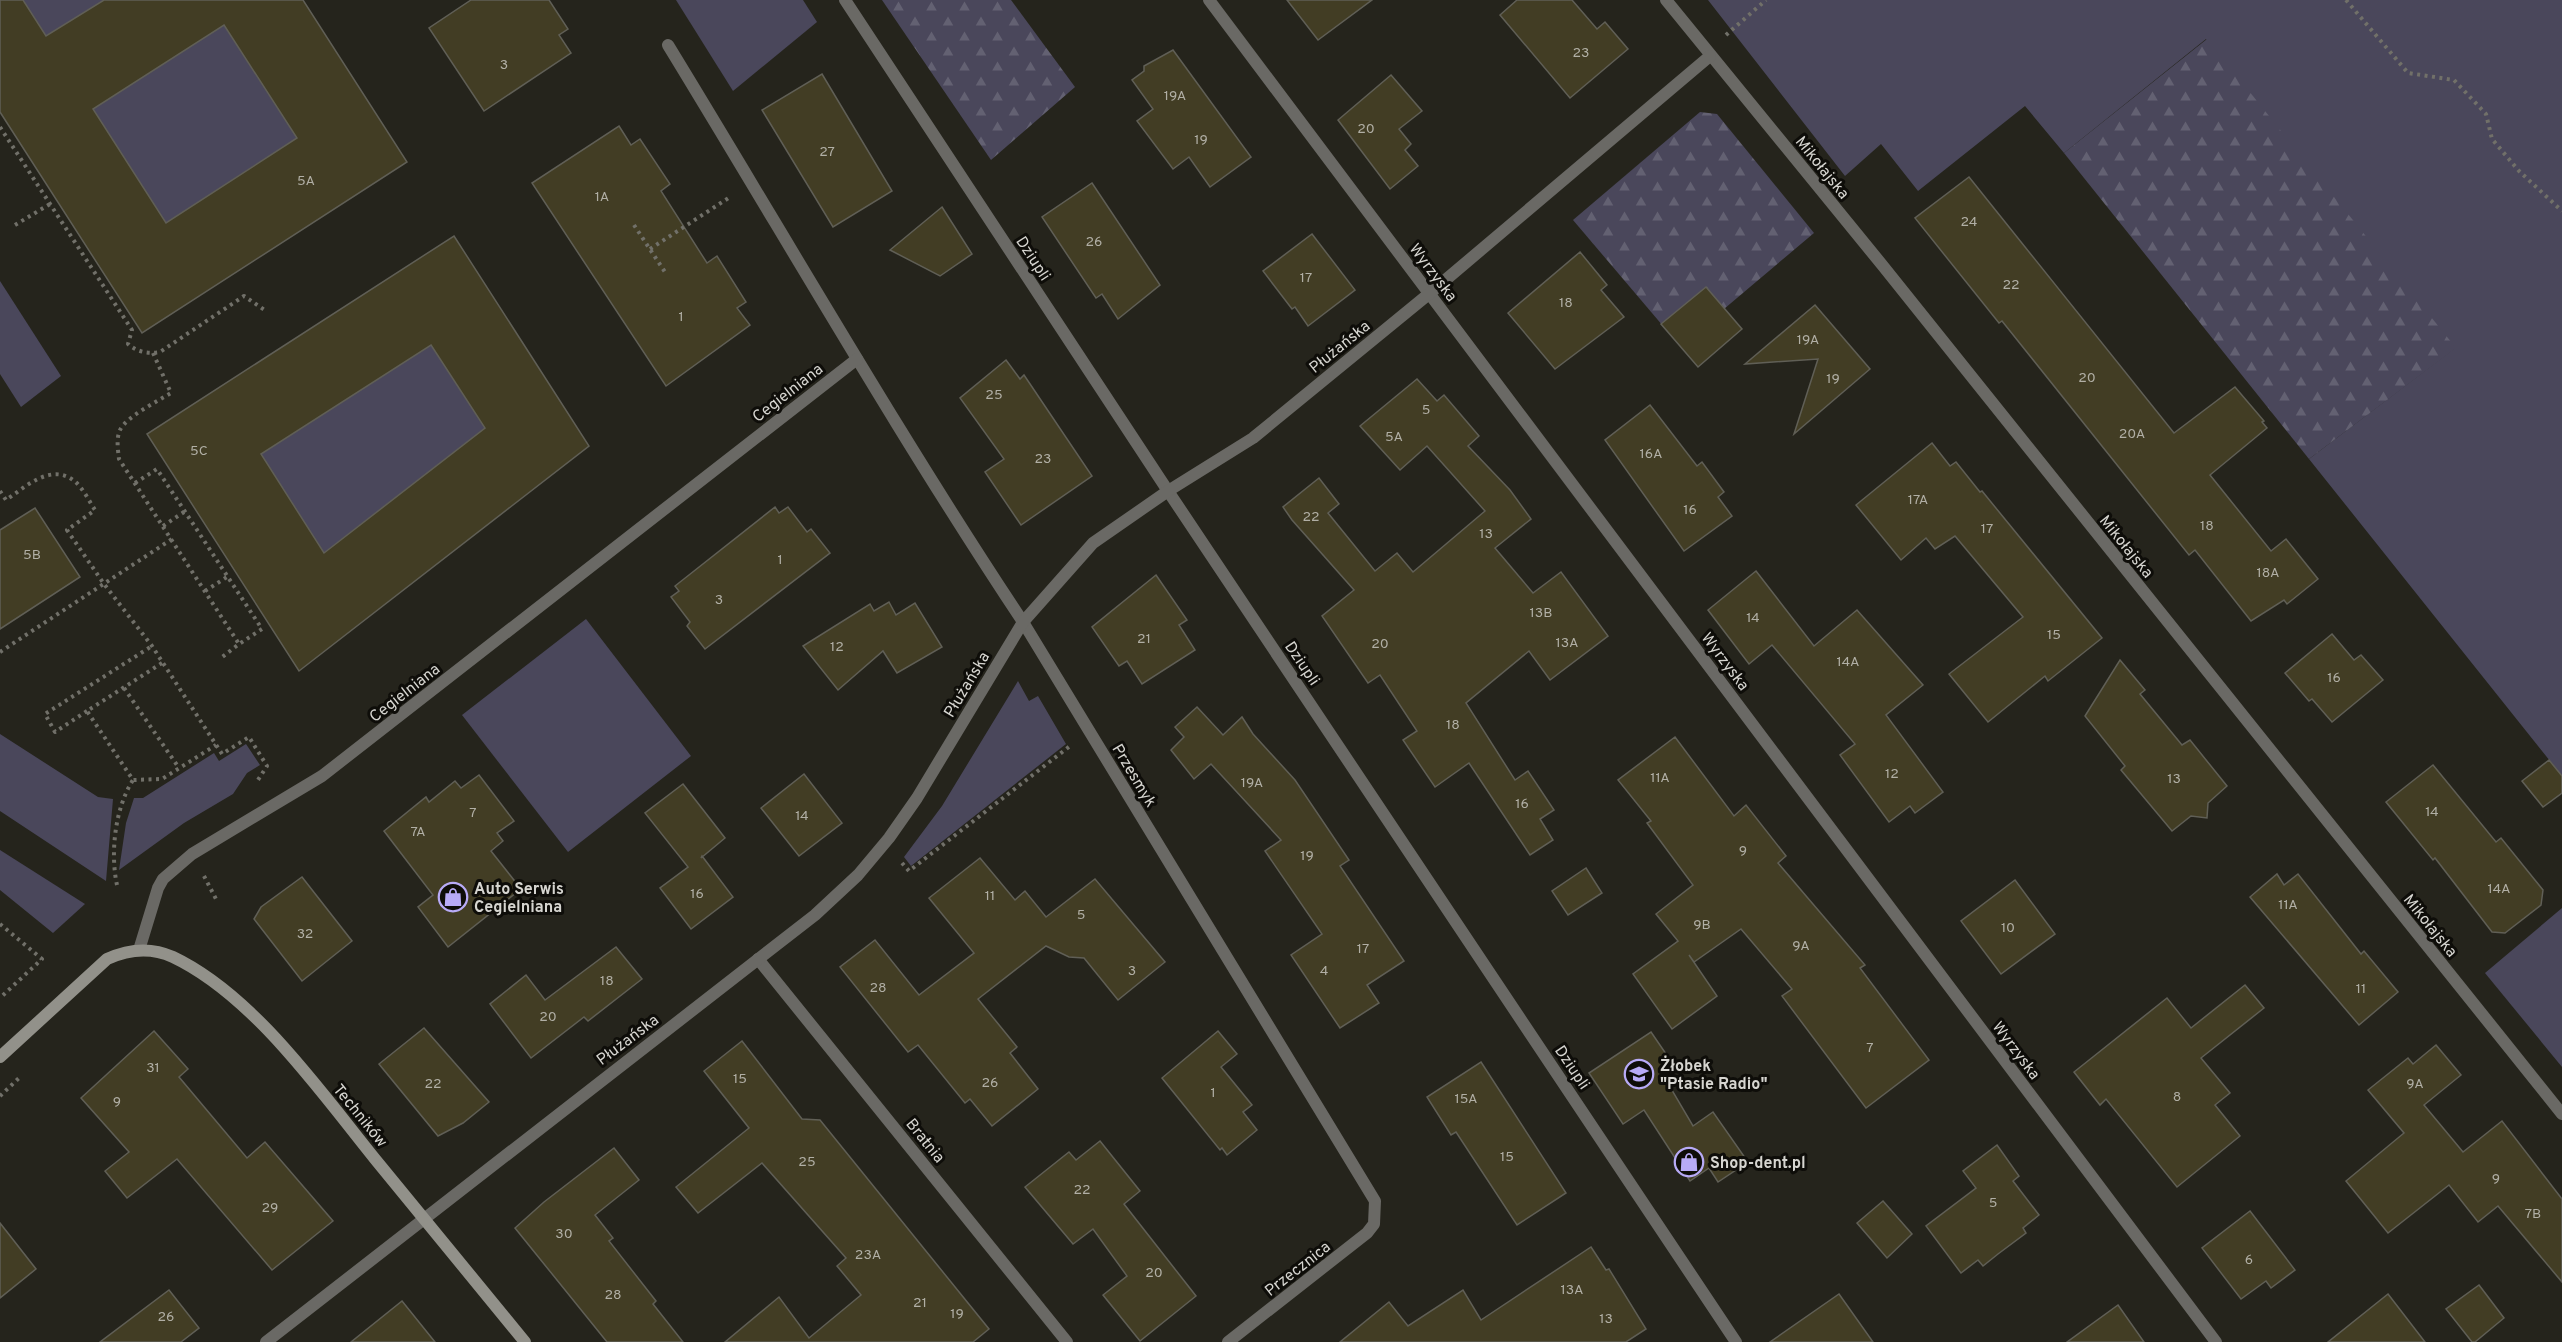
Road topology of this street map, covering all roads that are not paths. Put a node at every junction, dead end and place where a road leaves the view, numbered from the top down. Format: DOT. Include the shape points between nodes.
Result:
graph roads {
  1 [pos="845,0"];
  2 [pos="1209,0"];
  3 [pos="1666,0"];
  4 [pos="668,45"];
  5 [pos="1710,56"];
  6 [pos="1430,293"];
  7 [pos="857,359"];
  8 [pos="1168,491"];
  9 [pos="1023,622"];
  10 [pos="139,950"];
  11 [pos="758,959"];
  12 [pos="0,1057"];
  13 [pos="2562,1114"];
  14 [pos="1376,1213"];
  15 [pos="424,1220"];
  16 [pos="266,1342"];
  17 [pos="525,1342"];
  18 [pos="1068,1342"];
  19 [pos="1228,1342"];
  20 [pos="1736,1342"];
  21 [pos="2216,1342"];
  1 -- 8 [label="street, Dziupli"];
  2 -- 6 [label="street, Wyrzyska"];
  3 -- 5 [label="street, Mikołajska"];
  4 -- 7 [label="street, Przesmyk"];
  5 -- 6 [label="street, Płużańska"];
  5 -- 13 [label="street, Mikołajska" via="1883,266"];
  6 -- 8 [label="street, Płużańska" via="1253,438"];
  6 -- 21 [label="street, Wyrzyska"];
  7 -- 9 [label="street, Przesmyk"];
  7 -- 10 [label="street, Cegielniana" via="322,776 172,868 158,888"];
  8 -- 9 [label="street, Płużańska" via="1093,543"];
  8 -- 20 [label="street, Dziupli"];
  9 -- 11 [label="street, Płużańska" via="889,838 858,875 815,915"];
  9 -- 14 [label="street, Przesmyk" via="1369,1189"];
  10 -- 12 [label="street" via="122,952 96,967"];
  10 -- 15 [label="street, Techników" via="171,956 198,971 256,1019"];
  11 -- 15 [label="street, Płużańska"];
  11 -- 18 [label="street, Bratnia"];
  14 -- 19 [label="street, Przecznica" via="1367,1233"];
  15 -- 16 [label="street, Płużańska"];
  15 -- 17 [label="street, Techników"];
}
